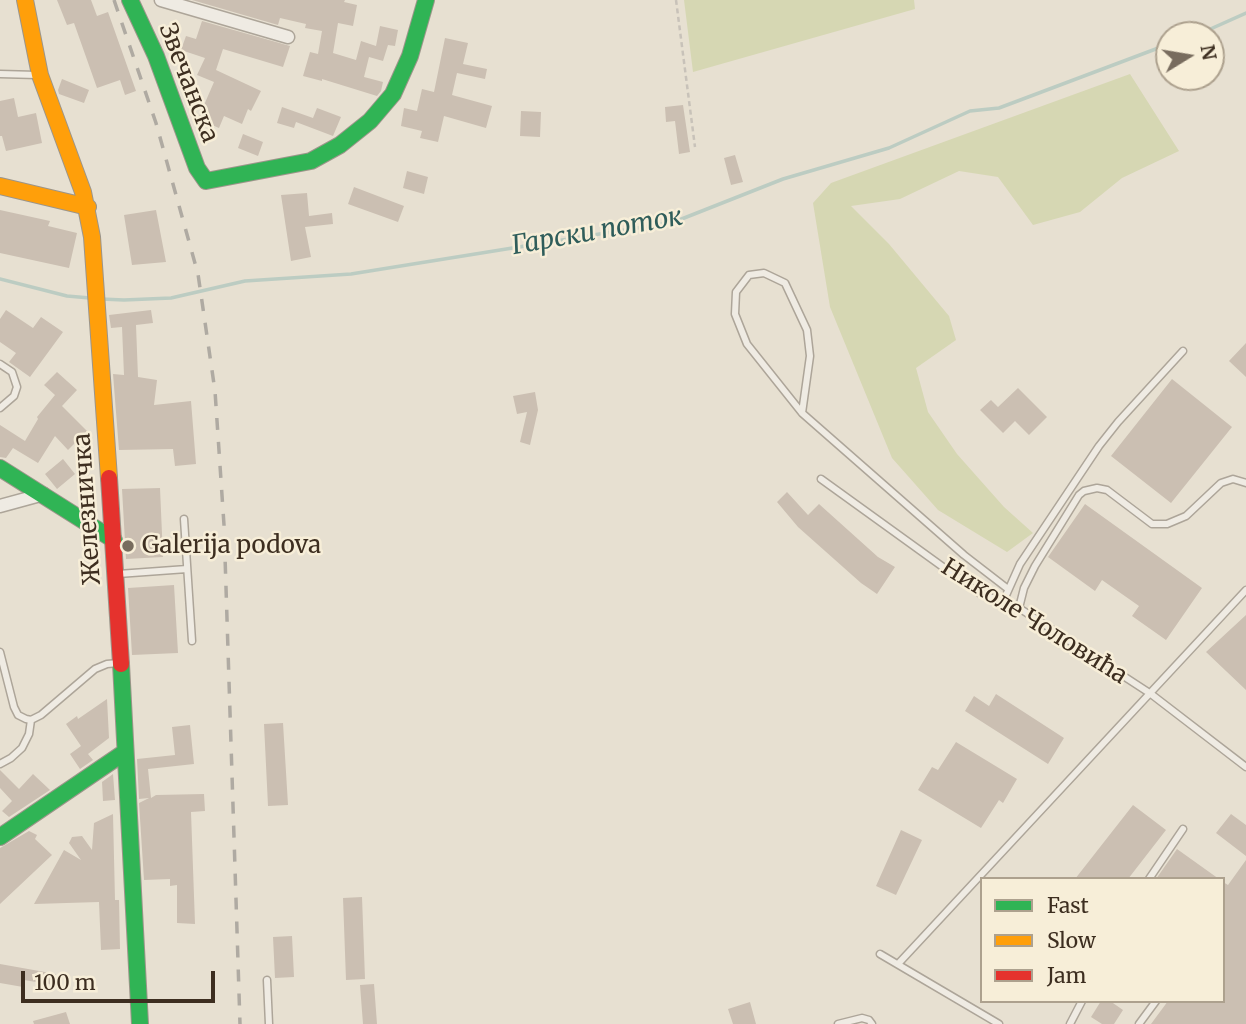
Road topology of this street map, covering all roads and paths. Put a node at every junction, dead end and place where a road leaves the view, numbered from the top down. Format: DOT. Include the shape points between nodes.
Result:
graph roads {
  1 [pos="25,0"];
  2 [pos="130,0"];
  3 [pos="160,0"];
  4 [pos="426,0"];
  5 [pos="676,0"];
  6 [pos="288,37"];
  7 [pos="0,74"];
  8 [pos="40,75"];
  9 [pos="695,147"];
  10 [pos="0,186"];
  11 [pos="88,207"];
  12 [pos="1183,351"];
  13 [pos="0,365"];
  14 [pos="0,408"];
  15 [pos="802,413"];
  16 [pos="0,468"];
  17 [pos="821,479"];
  18 [pos="1246,483"];
  19 [pos="44,494"];
  20 [pos="0,506"];
  21 [pos="184,519"];
  22 [pos="114,540"];
  23 [pos="187,569"];
  24 [pos="116,574"];
  25 [pos="1008,589"];
  26 [pos="1246,590"];
  27 [pos="1003,602"];
  28 [pos="1019,608"];
  29 [pos="192,641"];
  30 [pos="0,652"];
  31 [pos="121,663"];
  32 [pos="1151,694"];
  33 [pos="31,720"];
  34 [pos="125,752"];
  35 [pos="0,764"];
  36 [pos="1246,767"];
  37 [pos="1183,829"];
  38 [pos="0,837"];
  39 [pos="1150,877"];
  40 [pos="880,954"];
  41 [pos="898,964"];
  42 [pos="267,980"];
  43 [pos="1081,1003"];
  44 [pos="1155,1003"];
  45 [pos="140,1024"];
  46 [pos="269,1024"];
  47 [pos="838,1024"];
  48 [pos="872,1024"];
  49 [pos="999,1024"];
  50 [pos="1069,1024"];
  51 [pos="1139,1024"];
  1 -- 8 [label="street, Железничка"];
  2 -- 4 [label="street, Звечанска" via="206,181 311,161 370,121 393,94 410,57"];
  3 -- 6 [label="street"];
  5 -- 9 [label="path"];
  7 -- 8 [label="lane"];
  8 -- 11 [label="street, Железничка"];
  10 -- 11 [label="street"];
  11 -- 22 [label="street, Железничка"];
  12 -- 25 [label="lane" via="1099,446"];
  13 -- 14 [label="lane" via="12,372 17,387"];
  15 -- 15 [label="lane" via="747,344 735,314 736,292 749,275 765,273 785,283 807,330 810,356"];
  15 -- 25 [label="lane"];
  16 -- 19 [label="street"];
  17 -- 27 [label="lane, Николе Чоловића" via="979,593"];
  18 -- 28 [label="lane" via="1233,479 1221,483 1186,516 1167,524 1152,524 1107,490 1084,491 1035,566"];
  19 -- 20 [label="street"];
  19 -- 22 [label="street"];
  21 -- 23 [label="lane"];
  22 -- 24 [label="street, Железничка"];
  23 -- 24 [label="lane"];
  23 -- 29 [label="lane"];
  24 -- 31 [label="street, Железничка"];
  25 -- 27 [label="lane"];
  26 -- 32 [label="lane"];
  27 -- 28 [label="lane, Николе Чоловића"];
  28 -- 32 [label="lane, Николе Чоловића"];
  30 -- 33 [label="lane" via="15,711"];
  31 -- 33 [label="lane" via="95,669"];
  31 -- 34 [label="street, Железничка"];
  32 -- 36 [label="lane, Николе Чоловића"];
  32 -- 41 [label="lane"];
  33 -- 35 [label="lane" via="22,748"];
  34 -- 38 [label="street"];
  34 -- 45 [label="street, Железничка"];
  37 -- 39 [label="lane"];
  40 -- 41 [label="lane"];
  41 -- 49 [label="lane"];
  42 -- 46 [label="lane"];
  43 -- 50 [label="lane"];
  44 -- 51 [label="lane"];
  47 -- 48 [label="lane" via="862,1018"];
}
